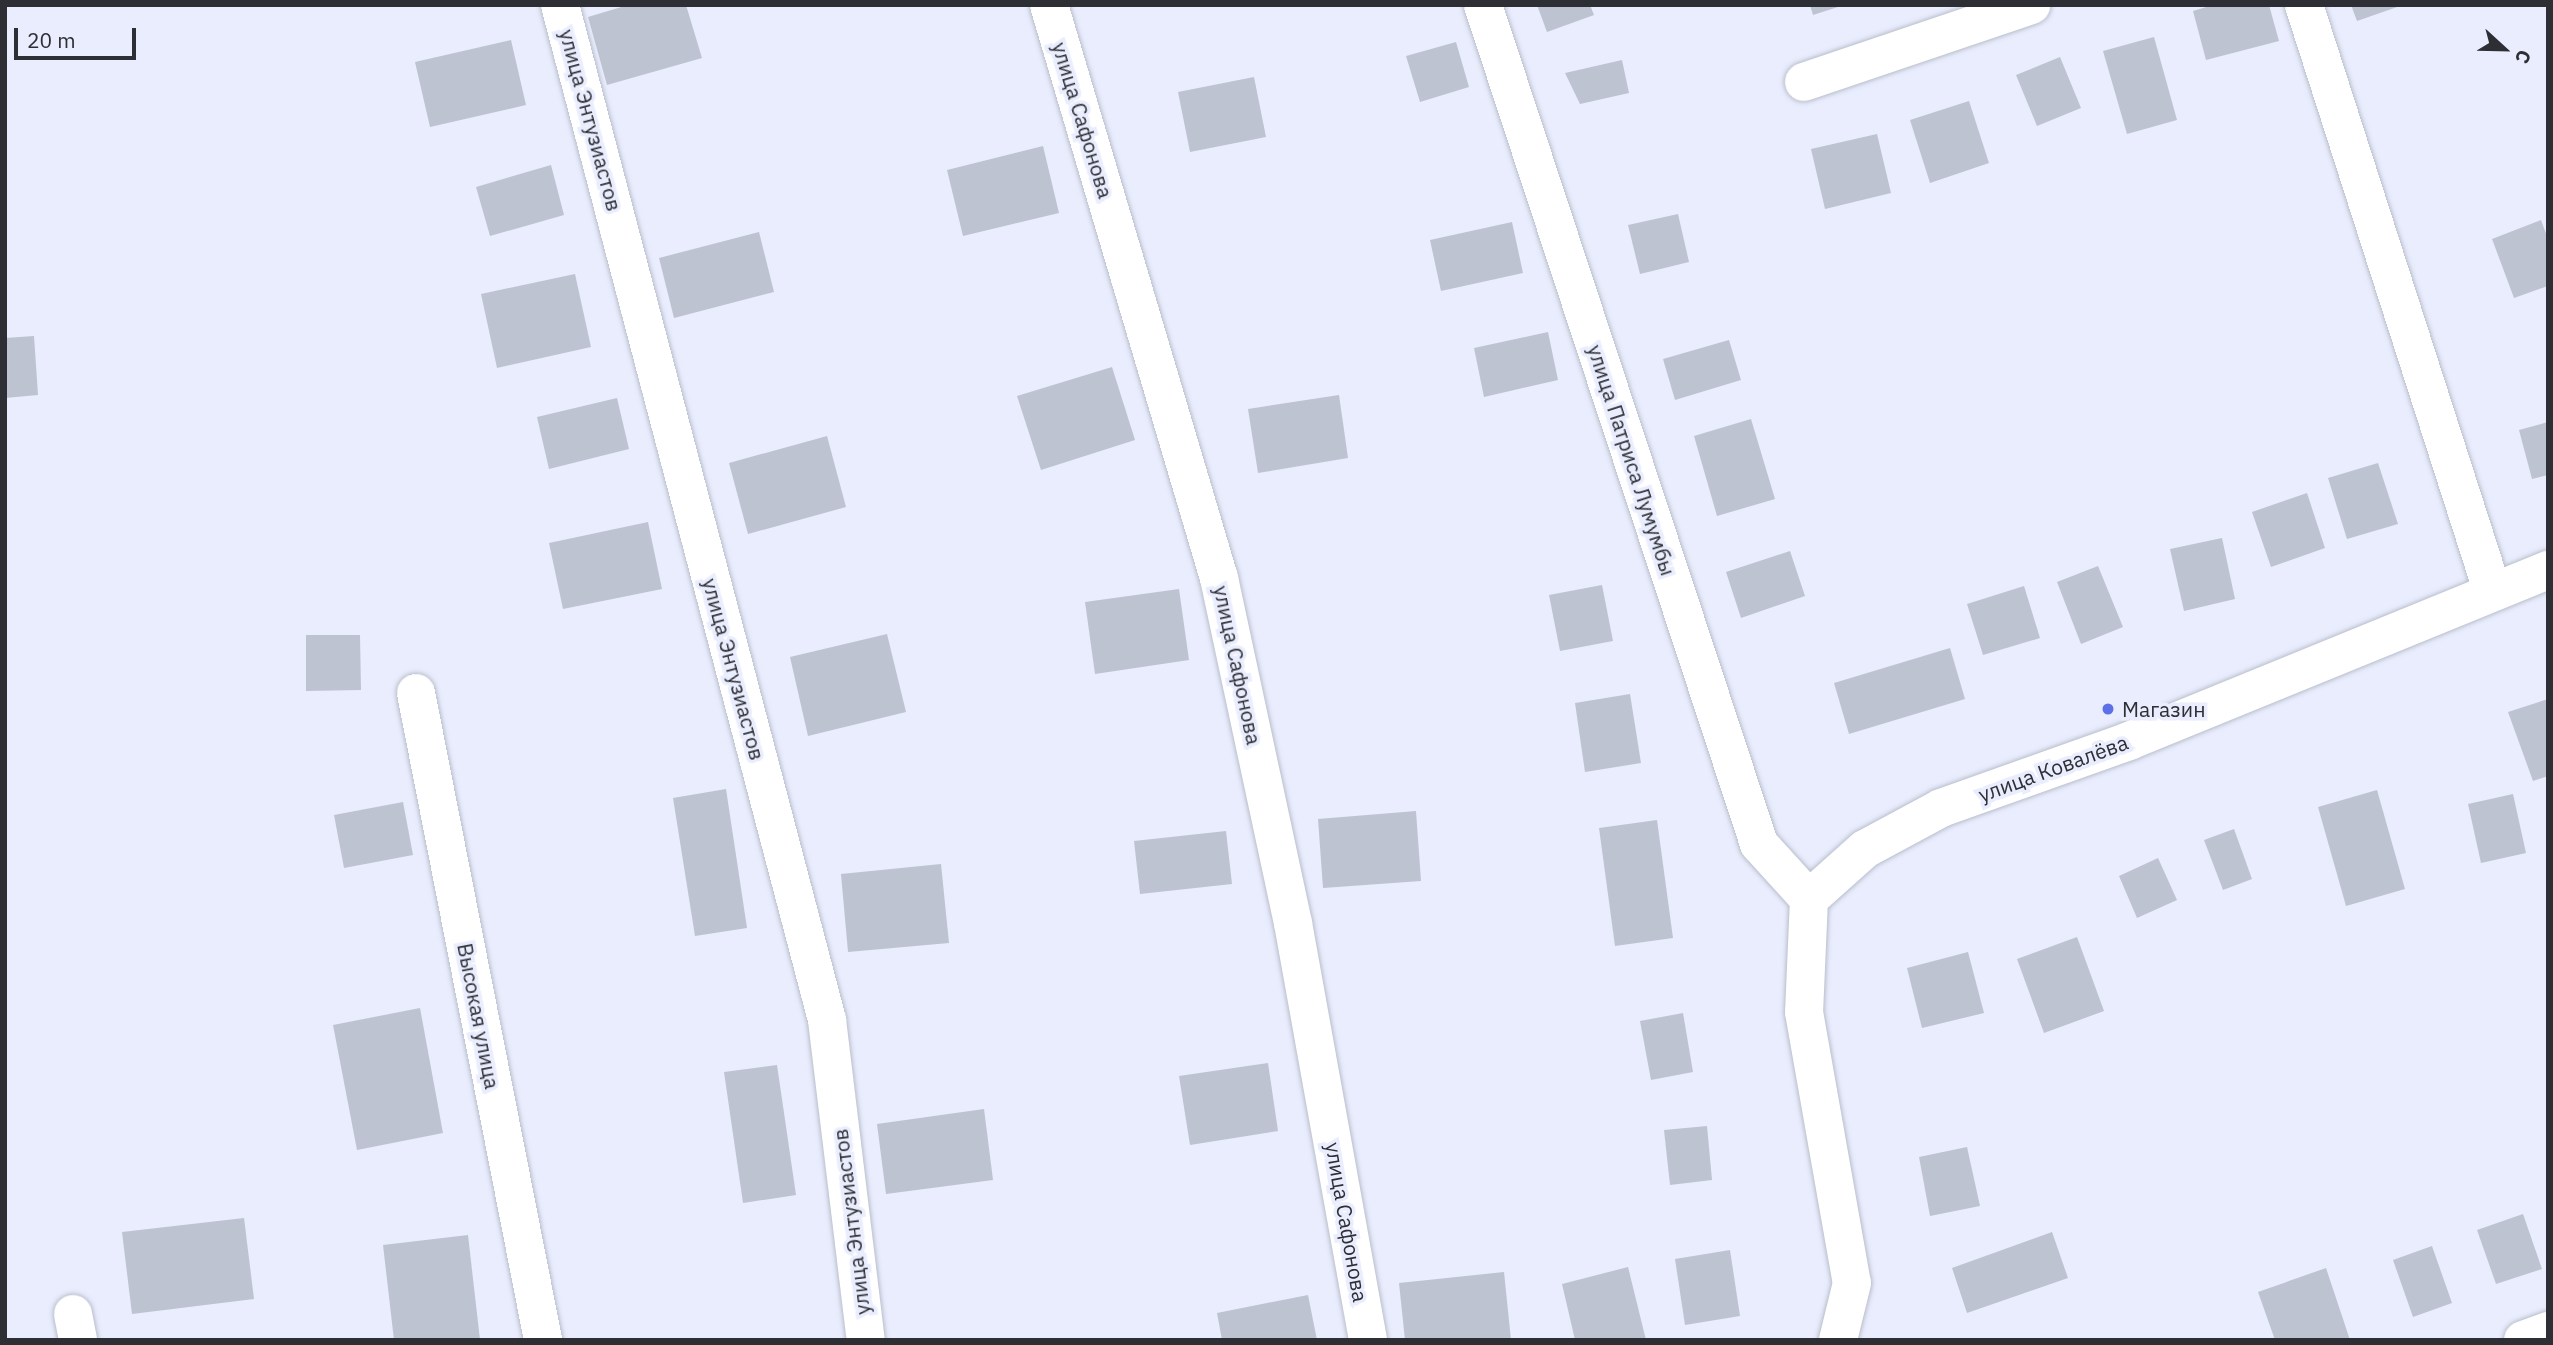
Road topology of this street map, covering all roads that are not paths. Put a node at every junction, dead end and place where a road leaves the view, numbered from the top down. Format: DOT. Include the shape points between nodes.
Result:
graph roads {
  1 [pos="560,5"];
  2 [pos="1049,5"];
  3 [pos="1483,5"];
  4 [pos="2031,5"];
  5 [pos="2304,5"];
  6 [pos="1804,82"];
  7 [pos="2548,570"];
  8 [pos="2492,590"];
  9 [pos="416,693"];
  10 [pos="1809,900"];
  11 [pos="2548,1331"];
  12 [pos="542,1340"];
  13 [pos="866,1340"];
  14 [pos="1368,1340"];
  15 [pos="1838,1340"];
  16 [pos="2523,1340"];
  1 -- 13 [label="street, улица Энтузиастов" via="827,1020"];
  2 -- 14 [label="street, улица Сафонова" via="1219,578 1293,923"];
  3 -- 10 [label="street, улица Патриса Лумумбы" via="1759,844"];
  4 -- 6 [label="street"];
  5 -- 8 [label="street"];
  7 -- 8 [label="street, улица Ковалёва"];
  8 -- 10 [label="street, улица Ковалёва" via="2129,741 1941,808 1865,849"];
  9 -- 12 [label="street, Высокая улица"];
  10 -- 15 [label="street" via="1804,1012 1852,1283"];
  11 -- 16 [label="street"];
}
